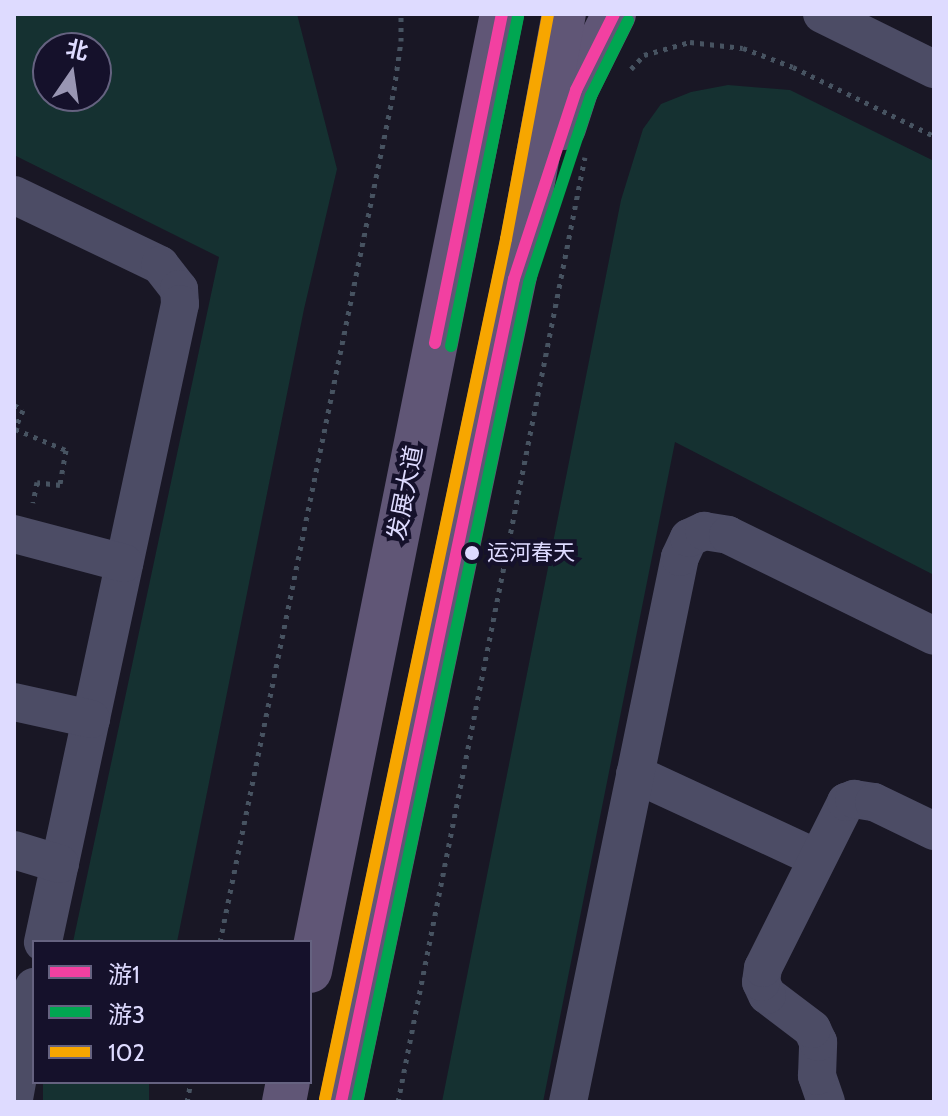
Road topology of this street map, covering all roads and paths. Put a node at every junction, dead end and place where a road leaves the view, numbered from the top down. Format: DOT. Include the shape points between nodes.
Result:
graph roads {
  1 [pos="401,14"];
  2 [pos="478,14"];
  3 [pos="502,14"];
  4 [pos="564,14"];
  5 [pos="614,14"];
  6 [pos="822,14"];
  7 [pos="934,69"];
  8 [pos="625,75"];
  9 [pos="934,136"];
  10 [pos="587,150"];
  11 [pos="14,195"];
  12 [pos="451,264"];
  13 [pos="514,279"];
  14 [pos="14,405"];
  15 [pos="20,535"];
  16 [pos="124,563"];
  17 [pos="934,636"];
  18 [pos="14,702"];
  19 [pos="91,719"];
  20 [pos="635,774"];
  21 [pos="934,831"];
  22 [pos="14,850"];
  23 [pos="817,858"];
  24 [pos="60,864"];
  25 [pos="43,940"];
  26 [pos="220,940"];
  27 [pos="312,961"];
  28 [pos="32,995"];
  29 [pos="18,1048"];
  30 [pos="14,1099"];
  31 [pos="341,1102"];
  32 [pos="398,1102"];
  33 [pos="568,1102"];
  34 [pos="826,1102"];
  1 -- 26 [label="path" via="394,90"];
  2 -- 12 [label="main road"];
  3 -- 12 [label="main road, 发展大道"];
  4 -- 13 [label="main road"];
  5 -- 13 [label="main road" via="576,90"];
  6 -- 7 [label="lane"];
  8 -- 9 [label="path" via="644,55 690,42 743,48"];
  10 -- 32 [label="path"];
  11 -- 16 [label="lane" via="160,265 179,289"];
  12 -- 27 [label="main road, 发展大道"];
  13 -- 31 [label="main road"];
  14 -- 15 [label="path" via="23,410 15,429 66,450 60,485 37,482"];
  15 -- 16 [label="lane"];
  16 -- 19 [label="lane"];
  17 -- 20 [label="lane" via="728,535 704,531 689,538 680,557"];
  18 -- 19 [label="lane"];
  19 -- 24 [label="lane"];
  20 -- 23 [label="lane"];
  20 -- 33 [label="lane"];
  21 -- 23 [label="lane" via="874,802 854,799 840,812"];
  22 -- 24 [label="lane"];
  23 -- 34 [label="lane" via="761,982 777,1005 812,1029"];
  24 -- 25 [label="lane"];
  28 -- 29 [label="lane"];
  29 -- 30 [label="lane"];
}
